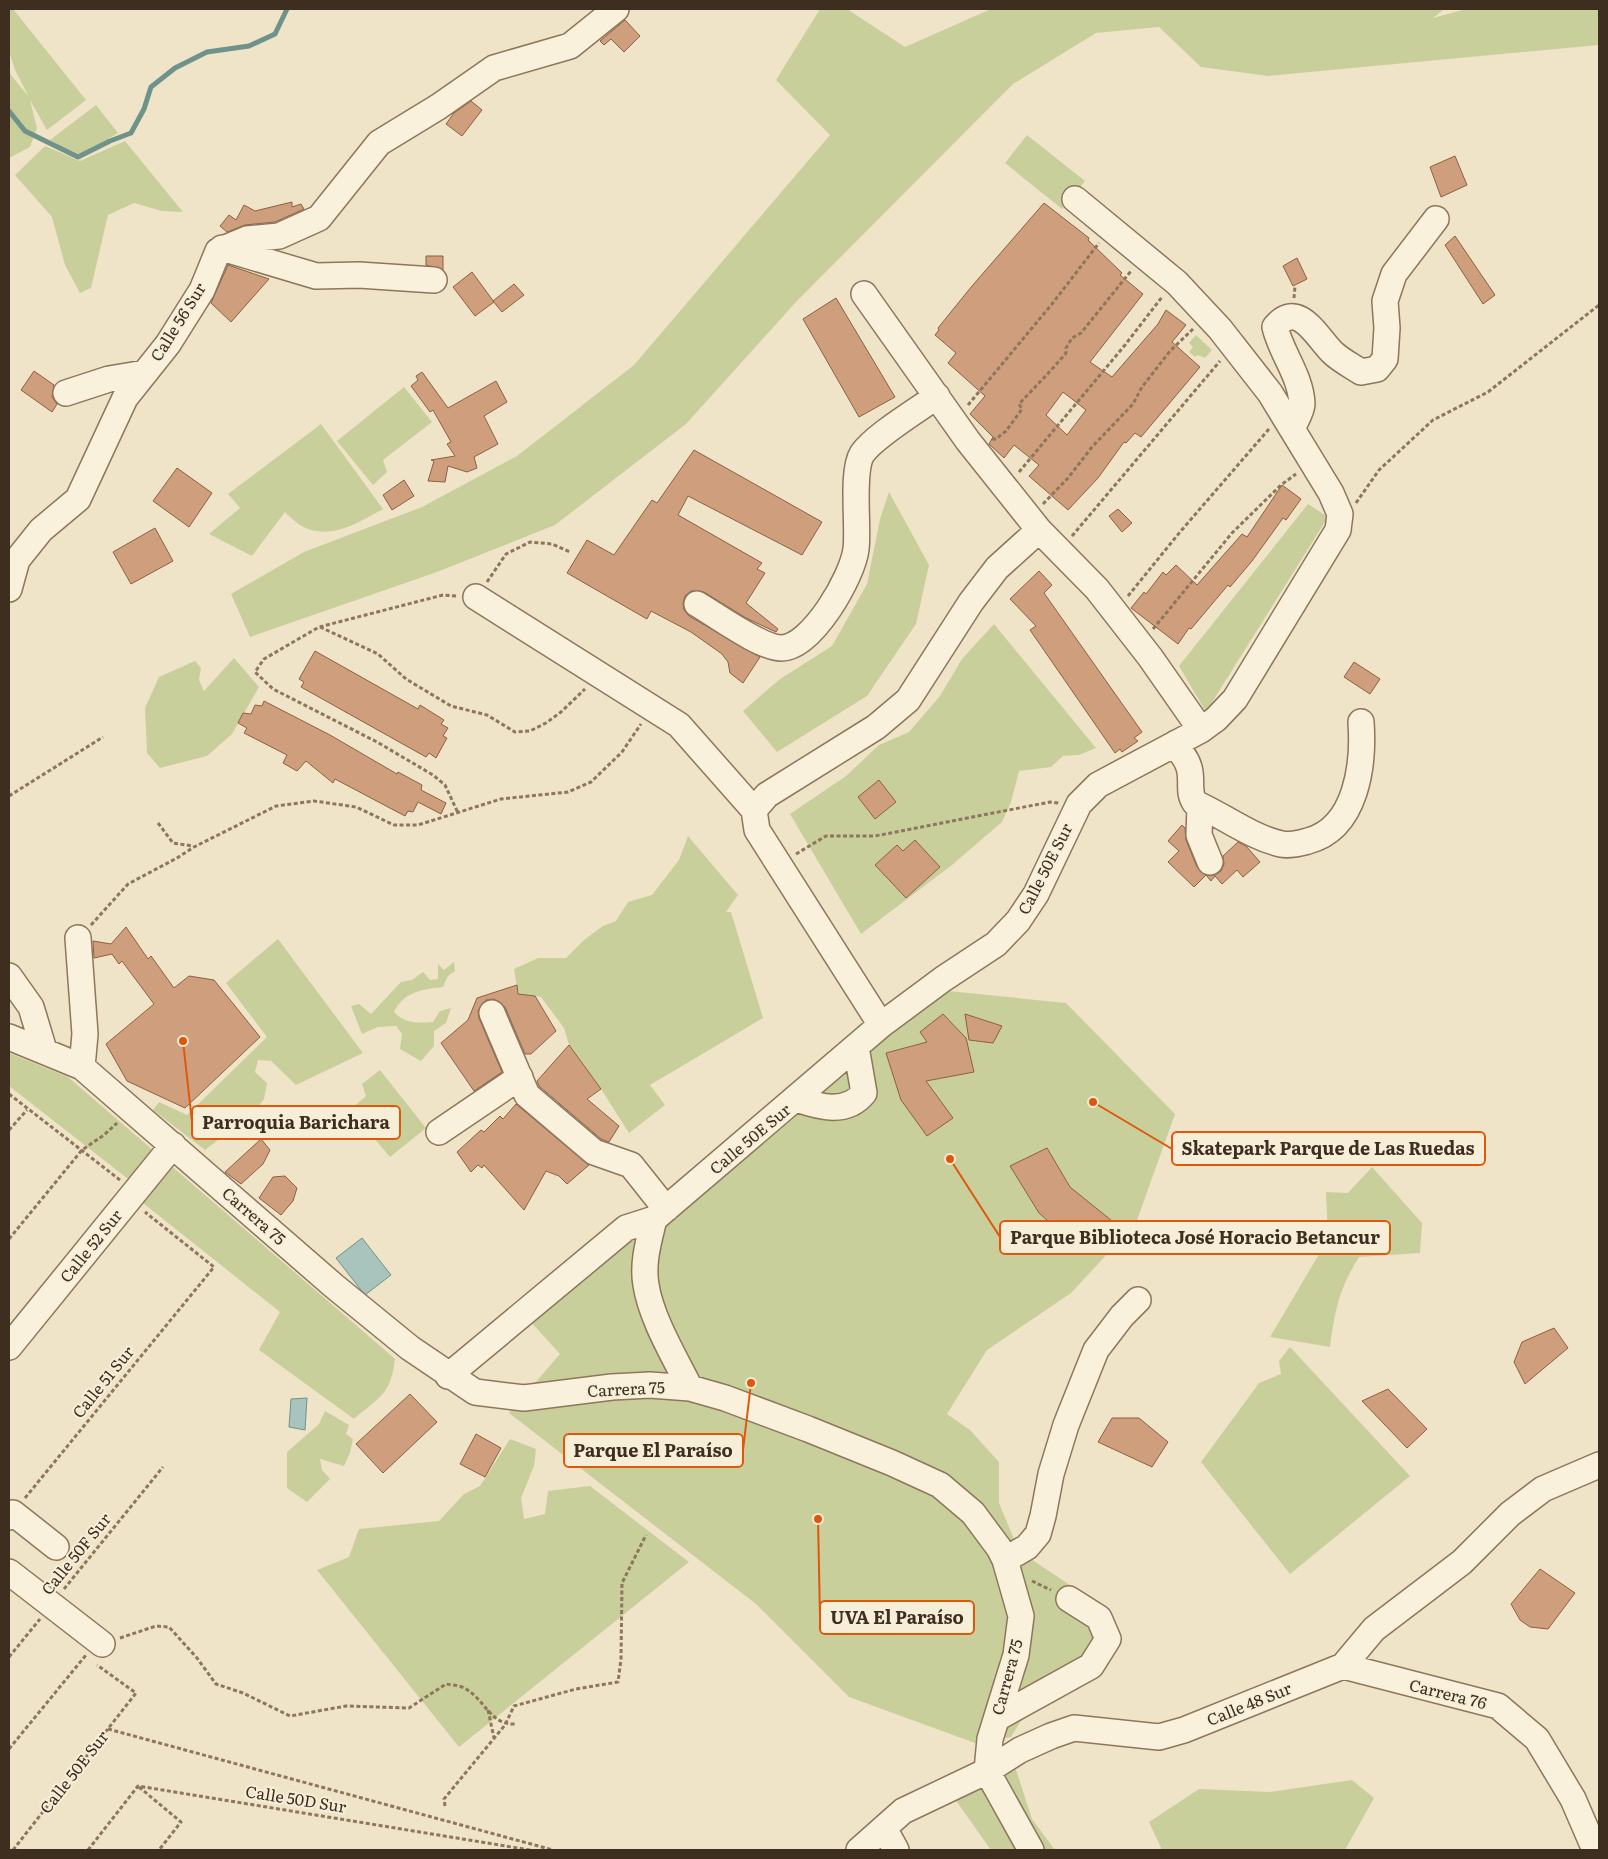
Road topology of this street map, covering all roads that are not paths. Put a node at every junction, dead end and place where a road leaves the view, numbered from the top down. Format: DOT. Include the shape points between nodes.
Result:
graph roads {
  1 [pos="616,9"];
  2 [pos="1075,199"];
  3 [pos="1436,219"];
  4 [pos="222,248"];
  5 [pos="434,280"];
  6 [pos="864,294"];
  7 [pos="145,373"];
  8 [pos="66,393"];
  9 [pos="937,396"];
  10 [pos="1288,421"];
  11 [pos="1034,523"];
  12 [pos="9,589"];
  13 [pos="476,597"];
  14 [pos="697,604"];
  15 [pos="1360,722"];
  16 [pos="1201,730"];
  17 [pos="1176,743"];
  18 [pos="1200,806"];
  19 [pos="754,810"];
  20 [pos="1210,862"];
  21 [pos="78,938"];
  22 [pos="9,976"];
  23 [pos="492,1013"];
  24 [pos="881,1026"];
  25 [pos="9,1037"];
  26 [pos="856,1047"];
  27 [pos="44,1050"];
  28 [pos="82,1067"];
  29 [pos="520,1077"];
  30 [pos="796,1100"];
  31 [pos="439,1132"];
  32 [pos="172,1145"];
  33 [pos="660,1214"];
  34 [pos="1138,1300"];
  35 [pos="9,1347"];
  36 [pos="448,1376"];
  37 [pos="690,1388"];
  38 [pos="1599,1465"];
  39 [pos="11,1515"];
  40 [pos="56,1546"];
  41 [pos="1007,1565"];
  42 [pos="9,1572"];
  43 [pos="1069,1599"];
  44 [pos="95,1647"];
  45 [pos="1343,1666"];
  46 [pos="997,1718"];
  47 [pos="987,1771"];
  48 [pos="884,1828"];
  49 [pos="859,1850"];
  50 [pos="896,1850"];
  51 [pos="1031,1850"];
  52 [pos="1595,1850"];
  1 -- 4 [label="street" via="570,46 494,68 379,143 319,218 279,236 247,239"];
  2 -- 10 [label="street" via="1177,283 1205,312"];
  3 -- 10 [label="street" via="1394,274 1385,301 1385,358 1377,369 1361,372 1333,353 1308,324 1294,316 1282,318 1275,327 1297,381 1302,405"];
  4 -- 5 [label="street" via="316,276"];
  4 -- 7 [label="street, Calle 56 Sur" via="214,256 202,290 168,344"];
  6 -- 9 [label="street"];
  7 -- 8 [label="street"];
  7 -- 12 [label="street, Calle 56 Sur" via="125,398 78,498 41,530 17,560"];
  9 -- 11 [label="street" via="975,450"];
  9 -- 14 [label="street" via="861,455 856,550 847,577 820,622 799,641 782,648 764,643"];
  10 -- 16 [label="street, Calle 50E Sur" via="1331,494 1340,514 1338,530 1235,700"];
  11 -- 16 [label="street" via="1097,589"];
  11 -- 19 [label="street" via="971,602 908,700 876,727 767,795"];
  13 -- 19 [label="street" via="679,725"];
  15 -- 18 [label="street" via="1360,764 1350,803 1335,826 1322,835 1284,845"];
  16 -- 17 [label="street, Calle 50E Sur"];
  17 -- 18 [label="street" via="1188,762 1190,793 1195,804"];
  17 -- 24 [label="street, Calle 50E Sur" via="1098,785 1079,804 1036,894 1018,921 996,944"];
  18 -- 20 [label="street" via="1199,835"];
  19 -- 24 [label="street" via="757,830"];
  21 -- 28 [label="street" via="85,1034"];
  22 -- 27 [label="street" via="31,1006"];
  23 -- 29 [label="street"];
  24 -- 26 [label="street, Calle 50E Sur"];
  25 -- 27 [label="street, Carrera 75"];
  26 -- 30 [label="street, Calle 50E Sur"];
  26 -- 30 [label="street" via="864,1093 856,1102 821,1107"];
  27 -- 28 [label="street, Carrera 75"];
  28 -- 32 [label="street, Carrera 75"];
  29 -- 31 [label="street"];
  29 -- 33 [label="street" via="527,1094 594,1152 631,1166"];
  30 -- 33 [label="street, Calle 50E Sur"];
  32 -- 35 [label="street, Calle 52 Sur"];
  32 -- 36 [label="street, Carrera 75" via="334,1286"];
  33 -- 36 [label="street, Calle 50E Sur" via="626,1228"];
  33 -- 37 [label="street" via="646,1254 646,1284 657,1317"];
  34 -- 41 [label="street" via="1096,1350 1066,1425 1038,1534"];
  36 -- 37 [label="street, Carrera 75" via="475,1392 524,1398 612,1387"];
  37 -- 41 [label="street, Carrera 75" via="816,1432 940,1485 973,1513"];
  38 -- 45 [label="street, Calle 48 Sur" via="1543,1489 1510,1514 1462,1562 1374,1629"];
  39 -- 40 [label="street"];
  41 -- 46 [label="street, Carrera 75" via="1021,1616 1016,1655"];
  42 -- 44 [label="street" via="51,1605"];
  43 -- 46 [label="street" via="1099,1618 1108,1639 1091,1666"];
  45 -- 47 [label="street, Calle 48 Sur" via="1160,1737 1074,1728 1020,1750"];
  45 -- 52 [label="street, Carrera 76" via="1498,1706 1537,1739 1573,1799"];
  46 -- 47 [label="street, Carrera 75" via="990,1739"];
  47 -- 48 [label="street, Calle 48 Sur" via="903,1812"];
  47 -- 51 [label="street"];
  48 -- 49 [label="street, Calle 48 Sur"];
  48 -- 50 [label="street"];
}
